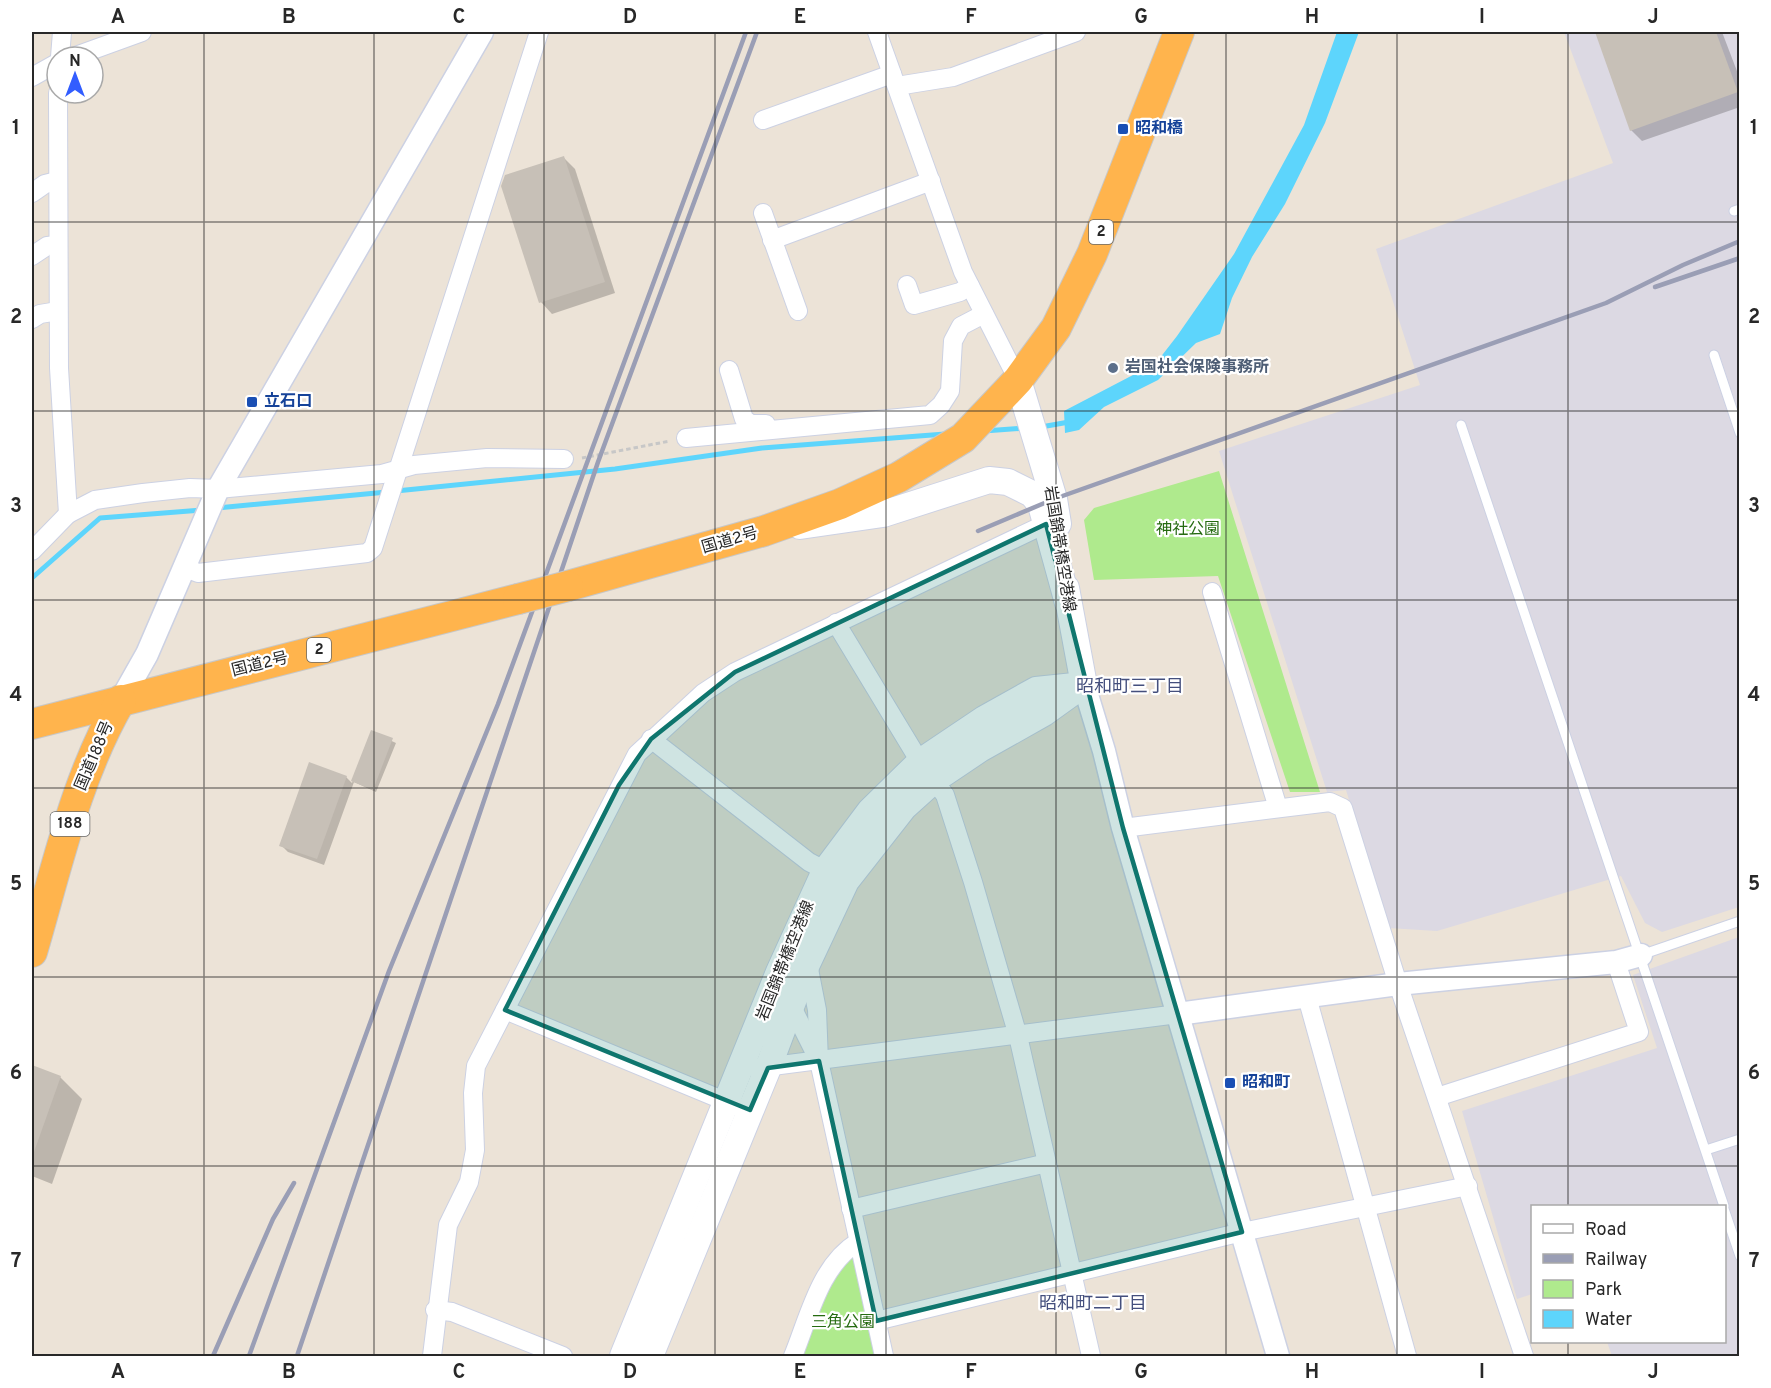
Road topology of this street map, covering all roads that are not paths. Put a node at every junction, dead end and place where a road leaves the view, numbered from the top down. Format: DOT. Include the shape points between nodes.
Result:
graph roads {
  1 [pos="142,32"];
  2 [pos="482,32"];
  3 [pos="539,32"];
  4 [pos="877,32"];
  5 [pos="1076,32"];
  6 [pos="1179,32"];
  7 [pos="105,45"];
  8 [pos="894,80"];
  9 [pos="58,105"];
  10 [pos="763,120"];
  11 [pos="57,181"];
  12 [pos="931,181"];
  13 [pos="32,193"];
  14 [pos="763,213"];
  15 [pos="772,240"];
  16 [pos="57,245"];
  17 [pos="32,256"];
  18 [pos="907,285"];
  19 [pos="970,286"];
  20 [pos="58,311"];
  21 [pos="798,311"];
  22 [pos="984,314"];
  23 [pos="32,320"];
  24 [pos="1714,355"];
  25 [pos="729,370"];
  26 [pos="1018,380"];
  27 [pos="1461,425"];
  28 [pos="790,428"];
  29 [pos="1740,433"];
  30 [pos="686,438"];
  31 [pos="564,459"];
  32 [pos="395,478"];
  33 [pos="216,494"];
  34 [pos="68,514"];
  35 [pos="1051,521"];
  36 [pos="764,531"];
  37 [pos="32,551"];
  38 [pos="183,567"];
  39 [pos="1212,592"];
  40 [pos="836,623"];
  41 [pos="1083,685"];
  42 [pos="121,700"];
  43 [pos="32,724"];
  44 [pos="651,739"];
  45 [pos="927,771"];
  46 [pos="1278,808"];
  47 [pos="1123,828"];
  48 [pos="835,876"];
  49 [pos="1740,921"];
  50 [pos="32,952"];
  51 [pos="1641,955"];
  52 [pos="1616,962"];
  53 [pos="807,964"];
  54 [pos="779,972"];
  55 [pos="1398,984"];
  56 [pos="1307,997"];
  57 [pos="791,1008"];
  58 [pos="506,1010"];
  59 [pos="1178,1014"];
  60 [pos="1018,1036"];
  61 [pos="819,1061"];
  62 [pos="743,1068"];
  63 [pos="768,1068"];
  64 [pos="1437,1097"];
  65 [pos="739,1106"];
  66 [pos="1740,1138"];
  67 [pos="1706,1150"];
  68 [pos="1047,1163"];
  69 [pos="1468,1186"];
  70 [pos="1723,1205"];
  71 [pos="1364,1206"];
  72 [pos="851,1209"];
  73 [pos="1726,1214"];
  74 [pos="1242,1232"];
  75 [pos="858,1242"];
  76 [pos="1740,1256"];
  77 [pos="1073,1274"];
  78 [pos="435,1310"];
  79 [pos="876,1321"];
  80 [pos="432,1356"];
  81 [pos="562,1356"];
  82 [pos="623,1356"];
  83 [pos="650,1356"];
  84 [pos="794,1356"];
  85 [pos="884,1356"];
  86 [pos="1090,1356"];
  87 [pos="1278,1356"];
  88 [pos="1407,1356"];
  89 [pos="1524,1356"];
  1 -- 7 [label="street"];
  2 -- 33 [label="street"];
  3 -- 32 [label="street"];
  4 -- 8 [label="street"];
  5 -- 8 [label="street" via="953,77"];
  6 -- 26 [label="highway, 国道2号 / 2" via="1092,254 1056,328"];
  8 -- 10 [label="street"];
  8 -- 12 [label="street"];
  9 -- 11 [label="street"];
  11 -- 13 [label="street"];
  11 -- 16 [label="street"];
  12 -- 15 [label="street"];
  12 -- 19 [label="street"];
  14 -- 15 [label="street"];
  15 -- 21 [label="street"];
  16 -- 17 [label="street" via="47,246"];
  16 -- 20 [label="street"];
  18 -- 19 [label="street" via="914,305"];
  19 -- 22 [label="street"];
  20 -- 23 [label="street" via="40,314"];
  20 -- 34 [label="street"];
  22 -- 26 [label="street"];
  22 -- 28 [label="street" via="961,326 953,341 950,392 930,415"];
  24 -- 29 [label="lane"];
  25 -- 28 [label="street" via="744,419 751,424"];
  26 -- 35 [label="main road, 岩国錦帯橋空港線" via="1054,499"];
  26 -- 36 [label="highway, 国道2号 / 2" via="963,438 899,477 840,504"];
  27 -- 51 [label="lane"];
  28 -- 30 [label="street"];
  31 -- 32 [label="street" via="487,458 414,465"];
  32 -- 33 [label="street"];
  32 -- 38 [label="street" via="373,548 367,554 198,573"];
  33 -- 34 [label="street" via="190,488 94,500"];
  33 -- 38 [label="street"];
  34 -- 37 [label="street"];
  35 -- 36 [label="main road" via="1032,494 1008,482 989,480 883,514"];
  35 -- 40 [label="street"];
  35 -- 41 [label="main road, 岩国錦帯橋空港線"];
  36 -- 42 [label="highway, 国道2号 / 2, bridge" via="568,586"];
  38 -- 42 [label="street" via="147,654"];
  39 -- 46 [label="street"];
  40 -- 44 [label="street" via="735,672 703,693"];
  40 -- 45 [label="street"];
  41 -- 45 [label="main road, 岩国錦帯橋空港線" via="1044,713 980,749"];
  41 -- 47 [label="street"];
  42 -- 43 [label="highway, 国道2号 / 2"];
  42 -- 50 [label="highway, 国道188号 / 188" via="101,734 86,773"];
  44 -- 48 [label="street" via="809,862"];
  44 -- 58 [label="street" via="619,785"];
  45 -- 48 [label="main road, 岩国錦帯橋空港線" via="904,807"];
  45 -- 60 [label="street" via="945,795"];
  46 -- 47 [label="street"];
  46 -- 55 [label="street" via="1330,802 1343,808"];
  47 -- 59 [label="street"];
  48 -- 53 [label="main road, 岩国錦帯橋空港線"];
  48 -- 54 [label="main road, 岩国錦帯橋空港線"];
  49 -- 51 [label="lane"];
  51 -- 52 [label="street"];
  51 -- 67 [label="lane"];
  52 -- 55 [label="street"];
  52 -- 64 [label="street" via="1639,1032"];
  53 -- 57 [label="main road, 岩国錦帯橋空港線"];
  53 -- 61 [label="street" via="817,1010"];
  54 -- 57 [label="street"];
  54 -- 62 [label="main road, 岩国錦帯橋空港線"];
  55 -- 56 [label="street"];
  55 -- 64 [label="street"];
  56 -- 59 [label="street"];
  56 -- 71 [label="street"];
  57 -- 61 [label="street"];
  57 -- 63 [label="main road, 岩国錦帯橋空港線"];
  58 -- 65 [label="street"];
  58 -- 78 [label="street" via="476,1066 475,1150 469,1182 448,1225"];
  59 -- 60 [label="street"];
  59 -- 74 [label="street"];
  60 -- 61 [label="street"];
  60 -- 68 [label="street"];
  61 -- 63 [label="street"];
  61 -- 72 [label="street"];
  62 -- 63 [label="street"];
  62 -- 65 [label="main road, 岩国錦帯橋空港線"];
  63 -- 65 [label="main road, 岩国錦帯橋空港線"];
  64 -- 69 [label="street"];
  65 -- 82 [label="main road, 岩国錦帯橋空港線"];
  65 -- 83 [label="main road, 岩国錦帯橋空港線"];
  66 -- 67 [label="lane"];
  67 -- 70 [label="lane"];
  68 -- 72 [label="street"];
  68 -- 77 [label="street"];
  69 -- 71 [label="street"];
  69 -- 89 [label="street"];
  71 -- 74 [label="street"];
  71 -- 88 [label="street"];
  72 -- 75 [label="street"];
  73 -- 76 [label="lane"];
  74 -- 77 [label="street"];
  74 -- 87 [label="street"];
  75 -- 79 [label="street"];
  75 -- 84 [label="street" via="829,1269"];
  77 -- 79 [label="street"];
  77 -- 86 [label="street"];
  78 -- 80 [label="street"];
  78 -- 81 [label="street" via="452,1312"];
  79 -- 85 [label="street"];
}
